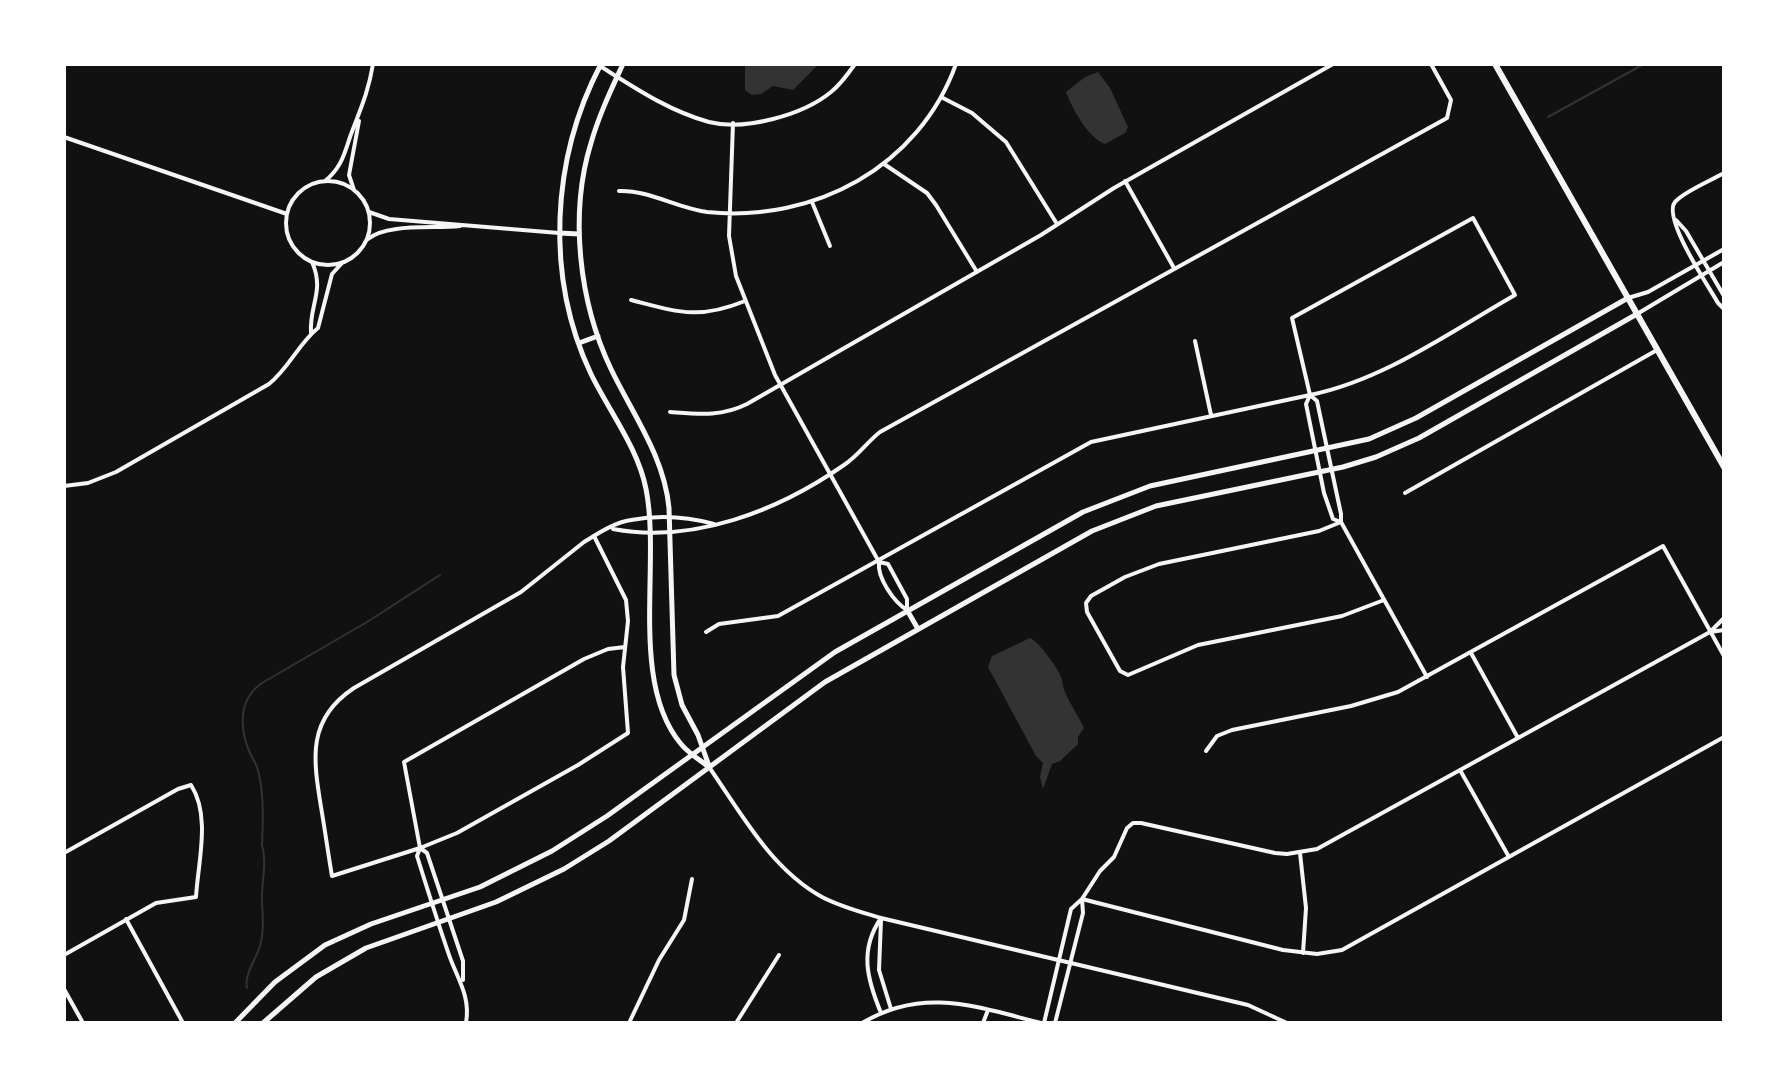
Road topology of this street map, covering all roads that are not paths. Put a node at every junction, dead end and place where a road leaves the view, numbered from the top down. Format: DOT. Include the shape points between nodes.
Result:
graph roads {
  1 [pos="373,64"];
  2 [pos="623,64"];
  3 [pos="855,64"];
  4 [pos="956,64"];
  5 [pos="1333,64"];
  6 [pos="1431,64"];
  7 [pos="1495,64"];
  8 [pos="601,65"];
  9 [pos="617,77"];
  10 [pos="941,97"];
  11 [pos="359,118"];
  12 [pos="733,123"];
  13 [pos="64,137"];
  14 [pos="884,164"];
  15 [pos="1724,173"];
  16 [pos="325,181"];
  17 [pos="1125,181"];
  18 [pos="354,190"];
  19 [pos="619,191"];
  20 [pos="812,202"];
  21 [pos="369,212"];
  22 [pos="730,213"];
  23 [pos="287,214"];
  24 [pos="1675,218"];
  25 [pos="1057,224"];
  26 [pos="470,225"];
  27 [pos="559,233"];
  28 [pos="579,234"];
  29 [pos="367,240"];
  30 [pos="830,246"];
  31 [pos="1724,249"];
  32 [pos="1703,260"];
  33 [pos="312,262"];
  34 [pos="343,262"];
  35 [pos="1724,262"];
  36 [pos="1696,264"];
  37 [pos="1174,268"];
  38 [pos="1709,271"];
  39 [pos="977,272"];
  40 [pos="1702,275"];
  41 [pos="1724,296"];
  42 [pos="1628,298"];
  43 [pos="631,300"];
  44 [pos="746,301"];
  45 [pos="1724,309"];
  46 [pos="1637,314"];
  47 [pos="311,333"];
  48 [pos="598,336"];
  49 [pos="1195,341"];
  50 [pos="579,343"];
  51 [pos="1657,350"];
  52 [pos="781,387"];
  53 [pos="1310,395"];
  54 [pos="670,412"];
  55 [pos="1211,415"];
  56 [pos="1326,450"];
  57 [pos="1315,452"];
  58 [pos="1724,467"];
  59 [pos="1330,469"];
  60 [pos="1319,471"];
  61 [pos="829,474"];
  62 [pos="64,486"];
  63 [pos="1405,493"];
  64 [pos="670,518"];
  65 [pos="649,519"];
  66 [pos="1341,522"];
  67 [pos="714,524"];
  68 [pos="610,529"];
  69 [pos="649,531"];
  70 [pos="670,531"];
  71 [pos="594,536"];
  72 [pos="879,562"];
  73 [pos="1384,600"];
  74 [pos="907,610"];
  75 [pos="1724,618"];
  76 [pos="918,629"];
  77 [pos="1724,630"];
  78 [pos="706,632"];
  79 [pos="1710,632"];
  80 [pos="625,647"];
  81 [pos="1471,653"];
  82 [pos="1724,656"];
  83 [pos="1427,677"];
  84 [pos="1724,737"];
  85 [pos="1519,738"];
  86 [pos="702,747"];
  87 [pos="1206,751"];
  88 [pos="693,754"];
  89 [pos="709,767"];
  90 [pos="1460,770"];
  91 [pos="420,848"];
  92 [pos="64,853"];
  93 [pos="1300,853"];
  94 [pos="1509,857"];
  95 [pos="692,879"];
  96 [pos="1082,899"];
  97 [pos="443,901"];
  98 [pos="432,904"];
  99 [pos="881,918"];
  100 [pos="126,919"];
  101 [pos="449,920"];
  102 [pos="438,923"];
  103 [pos="1303,953"];
  104 [pos="64,955"];
  105 [pos="779,955"];
  106 [pos="1059,961"];
  107 [pos="1070,964"];
  108 [pos="462,984"];
  109 [pos="64,989"];
  110 [pos="891,1009"];
  111 [pos="988,1010"];
  112 [pos="881,1013"];
  113 [pos="83,1023"];
  114 [pos="183,1023"];
  115 [pos="235,1023"];
  116 [pos="263,1023"];
  117 [pos="466,1023"];
  118 [pos="629,1023"];
  119 [pos="736,1023"];
  120 [pos="862,1023"];
  121 [pos="983,1023"];
  122 [pos="1042,1023"];
  123 [pos="1055,1023"];
  124 [pos="1287,1023"];
  1 -- 11 [label="street"];
  2 -- 9 [label="street"];
  3 -- 12 [label="street" via="814,104 759,122"];
  4 -- 10 [label="street"];
  5 -- 17 [label="street"];
  6 -- 37 [label="street" via="1451,100 1447,118"];
  7 -- 42 [label="main road"];
  8 -- 9 [label="street"];
  8 -- 27 [label="street" via="566,158"];
  9 -- 12 [label="street" via="681,112 712,123"];
  9 -- 28 [label="street" via="590,146"];
  10 -- 14 [label="street" via="917,132"];
  10 -- 25 [label="street" via="972,113 1006,142"];
  11 -- 16 [label="street" via="341,165"];
  11 -- 18 [label="street" via="349,175"];
  12 -- 22 [label="street"];
  13 -- 23 [label="street"];
  14 -- 20 [label="street"];
  14 -- 39 [label="street" via="927,193"];
  15 -- 24 [label="street" via="1677,200"];
  16 -- 18 [label="street"];
  16 -- 23 [label="street" via="299,193"];
  17 -- 25 [label="street"];
  17 -- 37 [label="street"];
  18 -- 21 [label="street"];
  19 -- 22 [label="street" via="638,191 704,212"];
  20 -- 22 [label="street" via="783,211"];
  20 -- 30 [label="street"];
  21 -- 26 [label="street" via="389,219"];
  21 -- 29 [label="street"];
  22 -- 44 [label="street" via="732,260"];
  23 -- 33 [label="street" via="292,243"];
  24 -- 32 [label="street"];
  24 -- 36 [label="street"];
  25 -- 39 [label="street"];
  26 -- 27 [label="street"];
  26 -- 29 [label="street" via="390,228"];
  27 -- 28 [label="street"];
  27 -- 50 [label="street"];
  28 -- 48 [label="street"];
  29 -- 34 [label="street"];
  31 -- 32 [label="street"];
  32 -- 36 [label="street"];
  32 -- 38 [label="street"];
  33 -- 34 [label="street"];
  33 -- 47 [label="street" via="319,288"];
  34 -- 47 [label="street" via="332,274 320,323"];
  35 -- 38 [label="street"];
  36 -- 40 [label="street"];
  36 -- 42 [label="street"];
  37 -- 61 [label="street" via="880,432"];
  38 -- 40 [label="street"];
  38 -- 41 [label="street"];
  39 -- 52 [label="street"];
  40 -- 45 [label="street"];
  40 -- 46 [label="street"];
  42 -- 46 [label="main road"];
  42 -- 56 [label="street" via="1392,430"];
  43 -- 44 [label="street" via="697,314"];
  44 -- 52 [label="street"];
  46 -- 51 [label="main road"];
  46 -- 59 [label="street" via="1419,438"];
  47 -- 62 [label="street" via="269,384 116,472"];
  48 -- 50 [label="street"];
  48 -- 64 [label="street" via="657,459"];
  49 -- 55 [label="street"];
  50 -- 65 [label="street" via="642,474"];
  51 -- 58 [label="main road"];
  51 -- 63 [label="street"];
  52 -- 54 [label="street" via="731,412"];
  52 -- 61 [label="street"];
  53 -- 53 [label="street" via="1373,375 1515,295 1473,218 1292,318"];
  53 -- 55 [label="street"];
  53 -- 56 [label="street" via="1317,401"];
  53 -- 57 [label="street" via="1306,404"];
  55 -- 72 [label="street" via="1091,442"];
  56 -- 57 [label="street"];
  56 -- 59 [label="street"];
  57 -- 60 [label="street"];
  57 -- 74 [label="street" via="1160,483 1109,499"];
  59 -- 60 [label="street"];
  59 -- 66 [label="street"];
  60 -- 66 [label="street" via="1328,508"];
  60 -- 76 [label="street" via="1124,517"];
  61 -- 67 [label="street" via="743,519"];
  61 -- 72 [label="street"];
  64 -- 65 [label="street"];
  64 -- 67 [label="street"];
  64 -- 70 [label="street"];
  65 -- 68 [label="street"];
  65 -- 69 [label="street"];
  66 -- 73 [label="street"];
  66 -- 73 [label="street" via="1159,564 1091,596 1087,612 1120,671 1131,674 1198,645 1342,616"];
  67 -- 70 [label="street"];
  68 -- 69 [label="street"];
  68 -- 71 [label="street"];
  69 -- 70 [label="street"];
  69 -- 88 [label="street" via="654,677 670,727"];
  70 -- 86 [label="street" via="674,675"];
  71 -- 80 [label="street" via="626,600"];
  71 -- 91 [label="street" via="521,592 354,688 328,712 317,735 314,760 332,876"];
  72 -- 74 [label="street" via="878,570 898,605"];
  72 -- 74 [label="street" via="888,564 907,599"];
  72 -- 78 [label="street" via="778,616 719,624"];
  73 -- 83 [label="street"];
  74 -- 76 [label="street"];
  74 -- 86 [label="street" via="835,652"];
  75 -- 79 [label="street"];
  76 -- 89 [label="street" via="825,682"];
  77 -- 79 [label="street"];
  79 -- 81 [label="street" via="1663,546"];
  79 -- 82 [label="street"];
  79 -- 85 [label="street"];
  80 -- 91 [label="street" via="628,733 491,815"];
  80 -- 91 [label="street" via="584,659 404,762"];
  81 -- 83 [label="street"];
  81 -- 85 [label="street"];
  83 -- 87 [label="street" via="1372,701 1232,730 1217,736"];
  84 -- 94 [label="street"];
  85 -- 90 [label="street"];
  86 -- 88 [label="street"];
  86 -- 89 [label="street"];
  88 -- 89 [label="street"];
  88 -- 97 [label="street" via="552,851"];
  89 -- 99 [label="street" via="790,874 834,903"];
  89 -- 101 [label="street" via="572,865"];
  90 -- 93 [label="street" via="1329,844"];
  90 -- 94 [label="street"];
  91 -- 97 [label="street" via="427,853"];
  91 -- 98 [label="street" via="417,856"];
  92 -- 100 [label="street" via="191,785 201,811 196,897 165,900"];
  93 -- 96 [label="street" via="1275,853 1133,823"];
  93 -- 103 [label="street" via="1306,908"];
  94 -- 103 [label="street" via="1354,944 1329,953"];
  95 -- 118 [label="street" via="684,920"];
  96 -- 103 [label="street"];
  96 -- 106 [label="street" via="1071,909"];
  96 -- 107 [label="street"];
  97 -- 98 [label="street"];
  97 -- 101 [label="street"];
  98 -- 102 [label="street"];
  98 -- 115 [label="street" via="325,945 275,982"];
  99 -- 106 [label="street"];
  99 -- 110 [label="street" via="879,970"];
  99 -- 112 [label="street" via="870,932 867,957"];
  100 -- 104 [label="street"];
  100 -- 114 [label="street"];
  101 -- 102 [label="street"];
  101 -- 108 [label="street" via="463,961"];
  102 -- 108 [label="street"];
  102 -- 116 [label="street" via="340,962 299,989"];
  105 -- 119 [label="street"];
  106 -- 107 [label="street"];
  106 -- 122 [label="street"];
  107 -- 123 [label="street"];
  107 -- 124 [label="street" via="1248,1005"];
  108 -- 117 [label="street"];
  109 -- 113 [label="street"];
  110 -- 111 [label="street" via="939,1001"];
  110 -- 112 [label="street"];
  111 -- 121 [label="street"];
  111 -- 122 [label="street"];
  112 -- 120 [label="street"];
}
